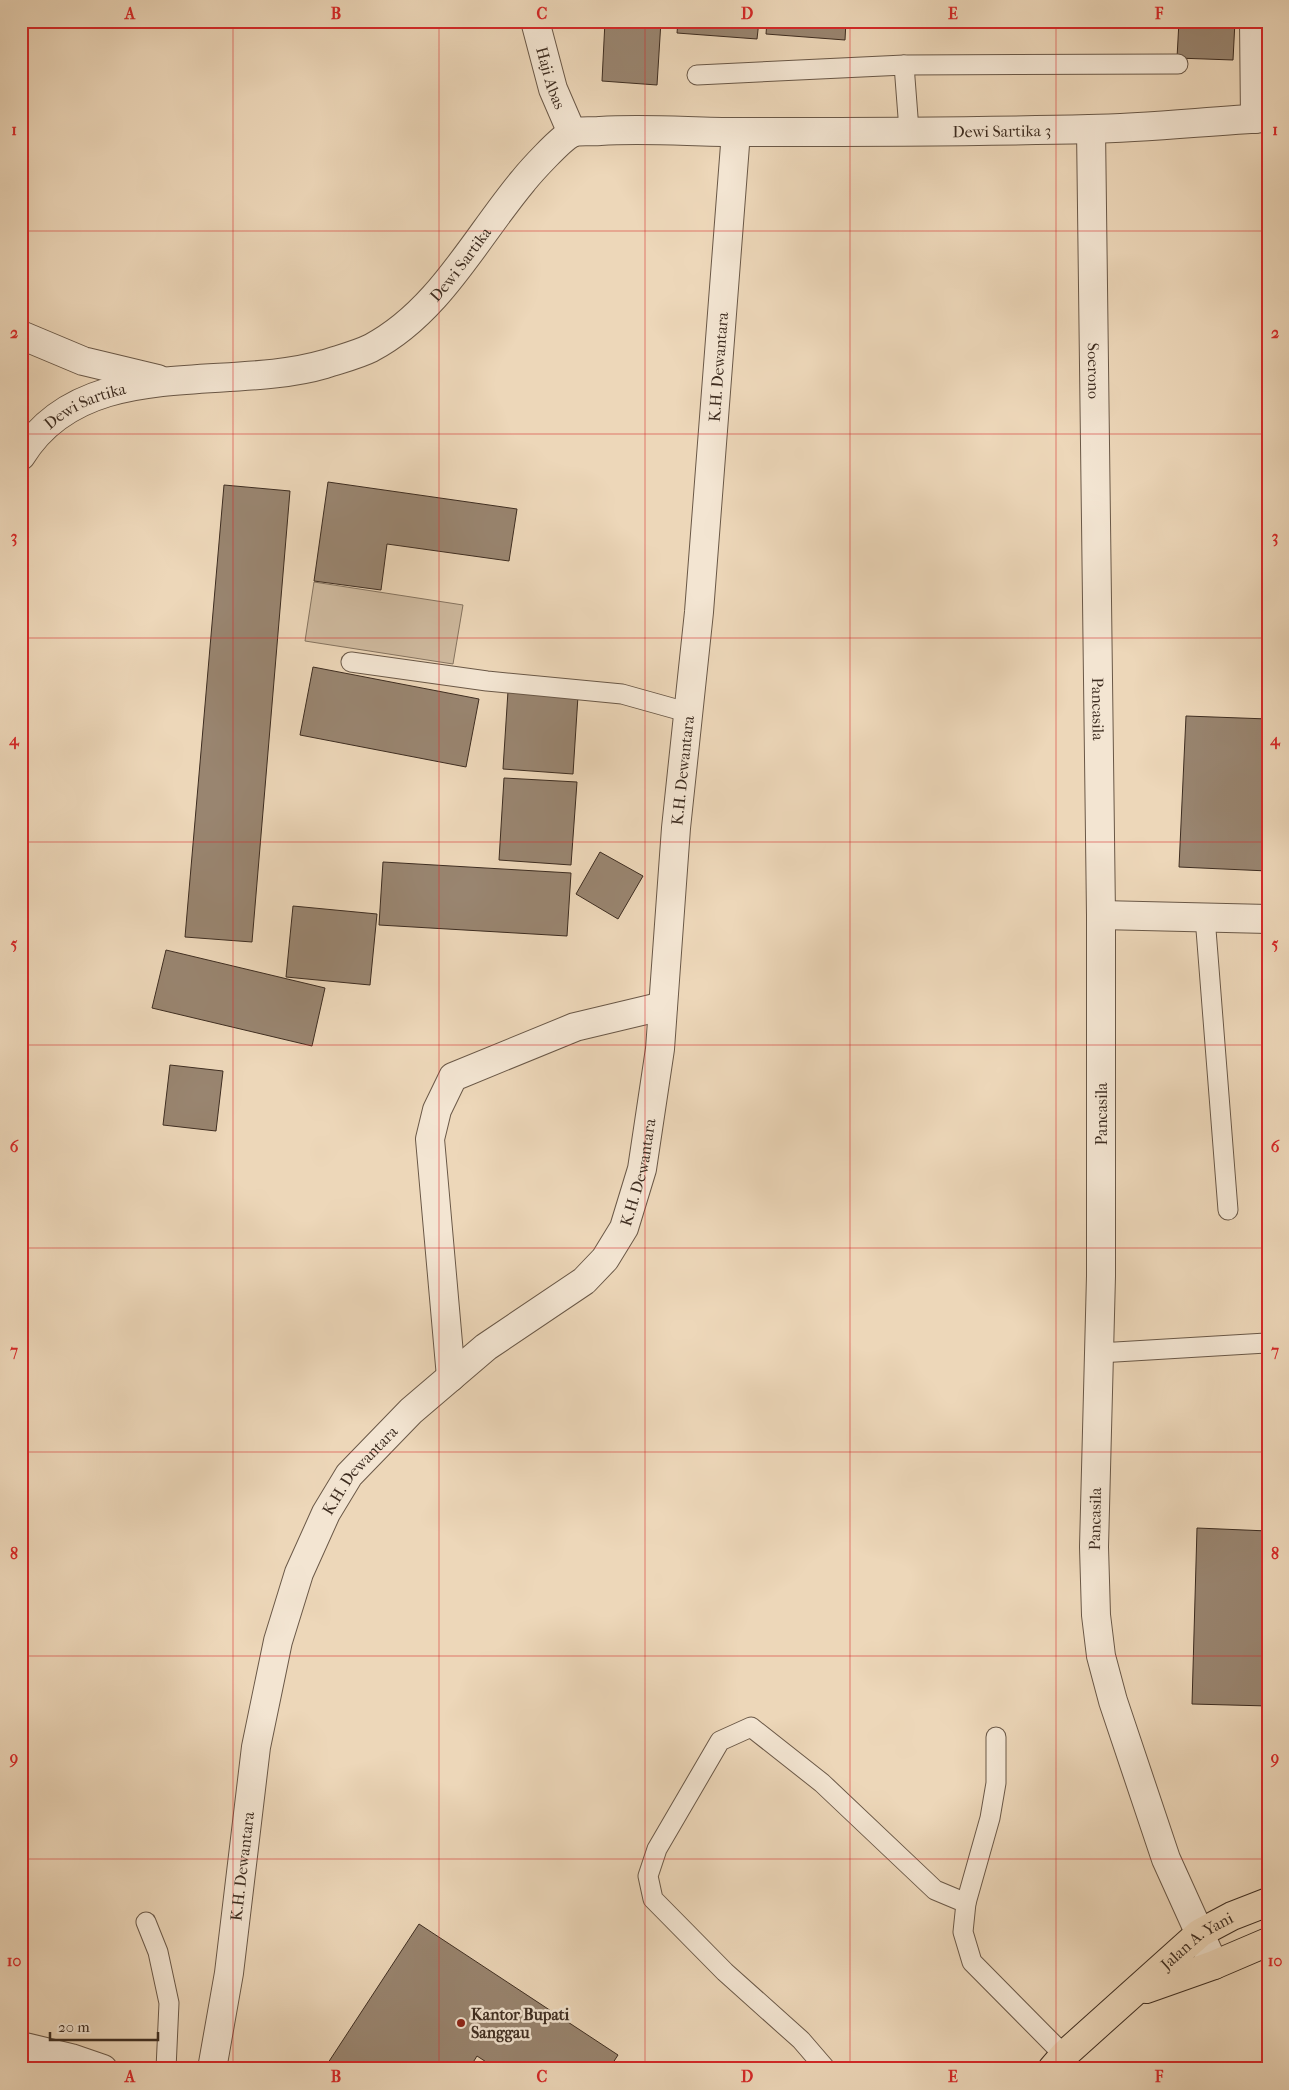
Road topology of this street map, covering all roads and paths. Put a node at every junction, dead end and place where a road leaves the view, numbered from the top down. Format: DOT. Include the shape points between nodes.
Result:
graph roads {
  1 [pos="535,21"];
  2 [pos="1254,21"];
  3 [pos="1178,64"];
  4 [pos="904,66"];
  5 [pos="697,75"];
  6 [pos="1261,119"];
  7 [pos="1091,129"];
  8 [pos="909,130"];
  9 [pos="736,132"];
  10 [pos="572,133"];
  11 [pos="21,335"];
  12 [pos="164,381"];
  13 [pos="21,456"];
  14 [pos="1097,613"];
  15 [pos="351,662"];
  16 [pos="690,713"];
  17 [pos="1101,915"];
  18 [pos="1206,917"];
  19 [pos="1268,919"];
  20 [pos="662,1006"];
  21 [pos="1228,1210"];
  22 [pos="1266,1343"];
  23 [pos="1099,1353"];
  24 [pos="451,1377"];
  25 [pos="996,1737"];
  26 [pos="1268,1902"];
  27 [pos="966,1903"];
  28 [pos="146,1922"];
  29 [pos="1200,1933"];
  30 [pos="1268,1942"];
  31 [pos="1214,1965"];
  32 [pos="1134,1993"];
  33 [pos="21,2046"];
  34 [pos="1058,2062"];
  35 [pos="103,2069"];
  36 [pos="166,2069"];
  37 [pos="212,2069"];
  38 [pos="826,2069"];
  1 -- 10 [label="street, Haji Abas" via="553,89"];
  2 -- 6 [label="street"];
  3 -- 4 [label="lane"];
  4 -- 5 [label="lane"];
  4 -- 8 [label="lane"];
  6 -- 7 [label="street, Dewi Sartika 3"];
  7 -- 8 [label="street, Dewi Sartika 3"];
  7 -- 14 [label="street, Soerono"];
  8 -- 9 [label="street, Dewi Sartika 3"];
  9 -- 10 [label="street" via="609,130"];
  9 -- 16 [label="street, K.H. Dewantara"];
  10 -- 12 [label="street, Dewi Sartika" via="537,164 504,203 460,266 410,320 370,348 323,364 277,373"];
  11 -- 12 [label="street, Dewi Sartika" via="83,360"];
  12 -- 13 [label="street, Dewi Sartika" via="106,393 60,412 34,435"];
  14 -- 17 [label="street, Pancasila"];
  15 -- 16 [label="lane" via="487,681 622,694"];
  16 -- 20 [label="street, K.H. Dewantara" via="676,828"];
  17 -- 18 [label="street"];
  17 -- 23 [label="street, Pancasila"];
  18 -- 19 [label="street"];
  18 -- 21 [label="lane"];
  20 -- 24 [label="street, K.H. Dewantara" via="660,1049 642,1169 624,1228 605,1259 584,1281 486,1348"];
  20 -- 24 [label="street" via="575,1027 453,1077 437,1110 430,1139"];
  22 -- 23 [label="lane"];
  23 -- 29 [label="street, Pancasila" via="1094,1547 1101,1656 1166,1859"];
  24 -- 37 [label="street, K.H. Dewantara" via="411,1411 349,1475 326,1513 299,1574 278,1641 256,1747 229,1973"];
  25 -- 27 [label="lane" via="996,1783 990,1818"];
  26 -- 29 [label="highway, Jalan A. Yani"];
  27 -- 34 [label="lane" via="963,1932 972,1962"];
  27 -- 38 [label="lane" via="935,1890 822,1783 751,1727 720,1741 657,1849 648,1876 653,1899 725,1972 801,2040"];
  28 -- 36 [label="lane" via="158,1952 169,2004"];
  29 -- 31 [label="street, Pancasila"];
  29 -- 32 [label="highway, Jalan A. Yani"];
  30 -- 31 [label="highway, Jalan A. Yani"];
  31 -- 32 [label="highway, Jalan A. Yani"];
  32 -- 34 [label="highway, Jalan A. Yani"];
  33 -- 35 [label="street"];
}
